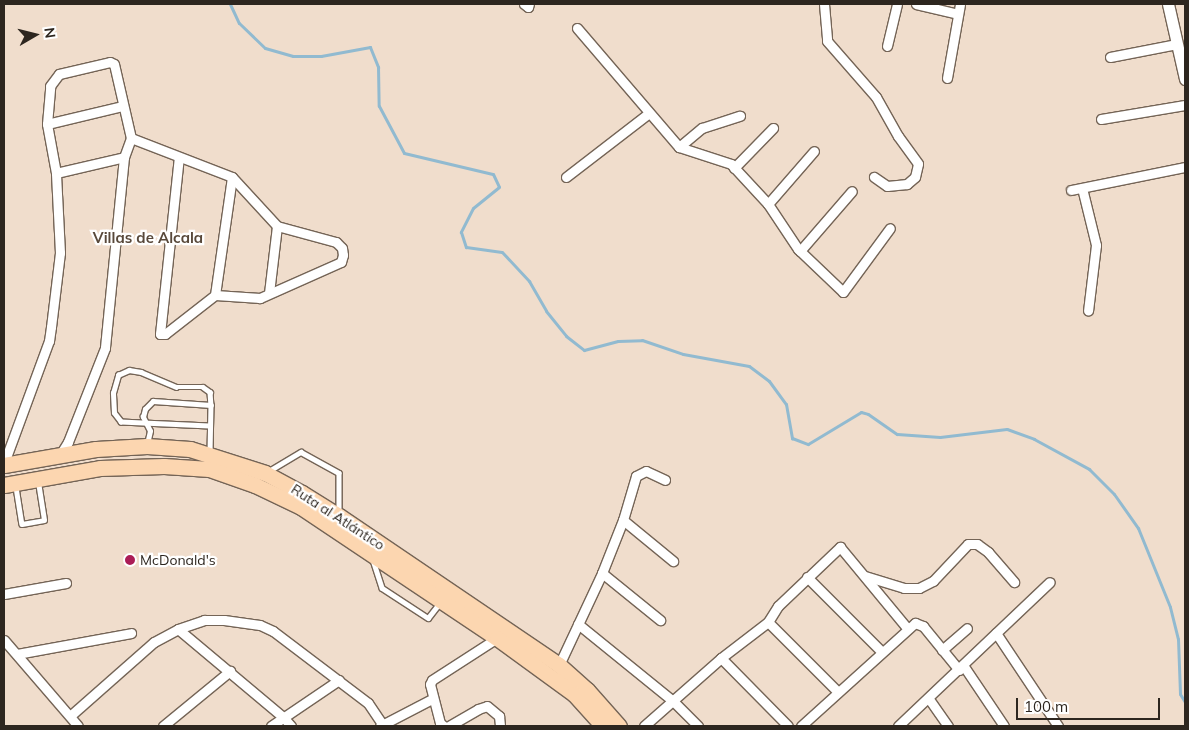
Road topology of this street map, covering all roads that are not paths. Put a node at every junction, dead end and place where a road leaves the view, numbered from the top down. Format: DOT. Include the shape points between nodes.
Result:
graph roads {
  1 [pos="524,4"];
  2 [pos="529,4"];
  3 [pos="824,4"];
  4 [pos="897,4"];
  5 [pos="916,4"];
  6 [pos="960,4"];
  7 [pos="1168,4"];
  8 [pos="958,14"];
  9 [pos="577,28"];
  10 [pos="1177,44"];
  11 [pos="888,46"];
  12 [pos="1110,57"];
  13 [pos="948,78"];
  14 [pos="1185,79"];
  15 [pos="122,106"];
  16 [pos="1185,106"];
  17 [pos="650,113"];
  18 [pos="740,116"];
  19 [pos="1101,119"];
  20 [pos="47,124"];
  21 [pos="773,128"];
  22 [pos="131,138"];
  23 [pos="679,147"];
  24 [pos="814,151"];
  25 [pos="124,157"];
  26 [pos="179,157"];
  27 [pos="1185,166"];
  28 [pos="734,168"];
  29 [pos="56,172"];
  30 [pos="874,176"];
  31 [pos="232,177"];
  32 [pos="566,177"];
  33 [pos="1082,188"];
  34 [pos="1072,190"];
  35 [pos="852,191"];
  36 [pos="768,204"];
  37 [pos="277,226"];
  38 [pos="890,228"];
  39 [pos="800,251"];
  40 [pos="269,293"];
  41 [pos="215,295"];
  42 [pos="1088,311"];
  43 [pos="211,405"];
  44 [pos="145,423"];
  45 [pos="209,426"];
  46 [pos="147,446"];
  47 [pos="96,449"];
  48 [pos="60,455"];
  49 [pos="210,455"];
  50 [pos="4,464"];
  51 [pos="100,468"];
  52 [pos="265,473"];
  53 [pos="38,480"];
  54 [pos="665,480"];
  55 [pos="10,484"];
  56 [pos="339,516"];
  57 [pos="623,520"];
  58 [pos="370,552"];
  59 [pos="673,561"];
  60 [pos="602,574"];
  61 [pos="865,576"];
  62 [pos="807,577"];
  63 [pos="1014,582"];
  64 [pos="1050,582"];
  65 [pos="66,583"];
  66 [pos="4,594"];
  67 [pos="442,600"];
  68 [pos="660,620"];
  69 [pos="768,622"];
  70 [pos="578,624"];
  71 [pos="907,628"];
  72 [pos="967,628"];
  73 [pos="178,629"];
  74 [pos="131,634"];
  75 [pos="996,634"];
  76 [pos="497,638"];
  77 [pos="4,640"];
  78 [pos="942,650"];
  79 [pos="882,652"];
  80 [pos="17,654"];
  81 [pos="722,658"];
  82 [pos="558,665"];
  83 [pos="961,668"];
  84 [pos="230,671"];
  85 [pos="339,680"];
  86 [pos="838,692"];
  87 [pos="432,699"];
  88 [pos="929,699"];
  89 [pos="672,700"];
  90 [pos="70,716"];
  91 [pos="283,717"];
  92 [pos="381,725"];
  93 [pos="78,726"];
  94 [pos="163,726"];
  95 [pos="271,726"];
  96 [pos="291,726"];
  97 [pos="444,726"];
  98 [pos="449,726"];
  99 [pos="500,726"];
  100 [pos="603,726"];
  101 [pos="619,726"];
  102 [pos="644,726"];
  103 [pos="698,726"];
  104 [pos="788,726"];
  105 [pos="801,726"];
  106 [pos="898,726"];
  107 [pos="948,726"];
  108 [pos="1004,726"];
  109 [pos="1058,726"];
  1 -- 2 [label="street" via="528,8"];
  3 -- 30 [label="street" via="827,41 876,97 918,164 915,177 907,184 887,186"];
  4 -- 11 [label="street"];
  5 -- 8 [label="street"];
  6 -- 8 [label="street"];
  7 -- 10 [label="street"];
  8 -- 13 [label="street"];
  9 -- 17 [label="street"];
  10 -- 12 [label="street"];
  10 -- 14 [label="street"];
  15 -- 20 [label="street"];
  15 -- 20 [label="street" via="112,62 59,74 50,86"];
  15 -- 22 [label="street"];
  16 -- 19 [label="street"];
  17 -- 23 [label="street"];
  17 -- 32 [label="street"];
  18 -- 23 [label="street" via="702,128"];
  20 -- 29 [label="street"];
  21 -- 28 [label="street"];
  22 -- 25 [label="street"];
  22 -- 26 [label="street"];
  23 -- 28 [label="street" via="731,164"];
  24 -- 36 [label="street"];
  25 -- 29 [label="street"];
  25 -- 48 [label="street" via="105,348"];
  26 -- 31 [label="street"];
  26 -- 41 [label="street" via="160,334 165,334"];
  27 -- 33 [label="street"];
  28 -- 36 [label="street"];
  29 -- 50 [label="street" via="60,253 52,327"];
  31 -- 37 [label="street"];
  31 -- 41 [label="street"];
  33 -- 34 [label="street"];
  33 -- 42 [label="street" via="1096,245"];
  35 -- 39 [label="street"];
  36 -- 39 [label="street"];
  37 -- 40 [label="street"];
  37 -- 40 [label="street" via="336,242 343,255 341,262"];
  38 -- 39 [label="street" via="843,292"];
  40 -- 41 [label="street" via="253,298"];
  43 -- 44 [label="lane" via="153,401 145,409"];
  43 -- 44 [label="lane" via="210,392 203,387 176,387 129,370 118,375 113,393 114,412 121,422"];
  43 -- 45 [label="lane"];
  44 -- 45 [label="lane"];
  44 -- 46 [label="lane" via="150,431"];
  45 -- 49 [label="lane"];
  46 -- 47 [label="highway, Ruta al Atlántico"];
  46 -- 49 [label="highway, Ruta al Atlántico" via="190,449"];
  47 -- 48 [label="highway, Ruta al Atlántico"];
  47 -- 51 [label="highway" via="102,455"];
  48 -- 50 [label="highway, Ruta al Atlántico"];
  49 -- 52 [label="highway, Ruta al Atlántico"];
  51 -- 53 [label="highway, Ruta al Atlántico"];
  51 -- 58 [label="highway, Ruta al Atlántico" via="164,466 209,470 255,485 301,507"];
  52 -- 56 [label="highway, Ruta al Atlántico"];
  52 -- 56 [label="lane" via="301,452 339,473"];
  53 -- 55 [label="highway, Ruta al Atlántico"];
  53 -- 55 [label="lane" via="44,520 22,524"];
  54 -- 57 [label="street" via="646,471 636,476"];
  56 -- 82 [label="highway, Ruta al Atlántico"];
  57 -- 59 [label="street"];
  57 -- 60 [label="street"];
  58 -- 67 [label="highway, Ruta al Atlántico"];
  58 -- 67 [label="lane" via="382,588 428,618"];
  60 -- 68 [label="street"];
  60 -- 70 [label="street"];
  61 -- 62 [label="street" via="840,547"];
  61 -- 63 [label="street" via="904,588 919,588 933,582 968,544 977,544"];
  61 -- 71 [label="street"];
  62 -- 69 [label="street" via="778,606"];
  62 -- 79 [label="street"];
  64 -- 75 [label="street"];
  65 -- 66 [label="street"];
  67 -- 76 [label="highway, Ruta al Atlántico"];
  69 -- 81 [label="street"];
  69 -- 86 [label="street"];
  70 -- 82 [label="street"];
  70 -- 89 [label="street"];
  71 -- 78 [label="street" via="915,623 923,626"];
  71 -- 79 [label="street"];
  72 -- 78 [label="street"];
  73 -- 84 [label="street"];
  73 -- 85 [label="street" via="204,620 260,625 273,631"];
  73 -- 90 [label="street" via="145,650"];
  74 -- 80 [label="street"];
  75 -- 83 [label="street"];
  75 -- 109 [label="street"];
  76 -- 87 [label="street" via="432,680"];
  76 -- 100 [label="highway, Ruta al Atlántico" via="574,694"];
  77 -- 80 [label="street"];
  78 -- 83 [label="street"];
  79 -- 86 [label="street"];
  80 -- 90 [label="street"];
  81 -- 89 [label="street"];
  81 -- 104 [label="street"];
  82 -- 101 [label="highway, Ruta al Atlántico" via="587,690"];
  83 -- 88 [label="street"];
  83 -- 108 [label="street"];
  84 -- 91 [label="street"];
  84 -- 94 [label="street"];
  85 -- 91 [label="street"];
  85 -- 92 [label="street" via="368,703"];
  86 -- 105 [label="street"];
  87 -- 92 [label="street"];
  87 -- 97 [label="street"];
  88 -- 106 [label="street"];
  88 -- 107 [label="street"];
  89 -- 102 [label="street"];
  89 -- 103 [label="street"];
  90 -- 93 [label="street"];
  91 -- 95 [label="street"];
  91 -- 96 [label="street"];
  98 -- 99 [label="street" via="487,706 500,716"];
}
